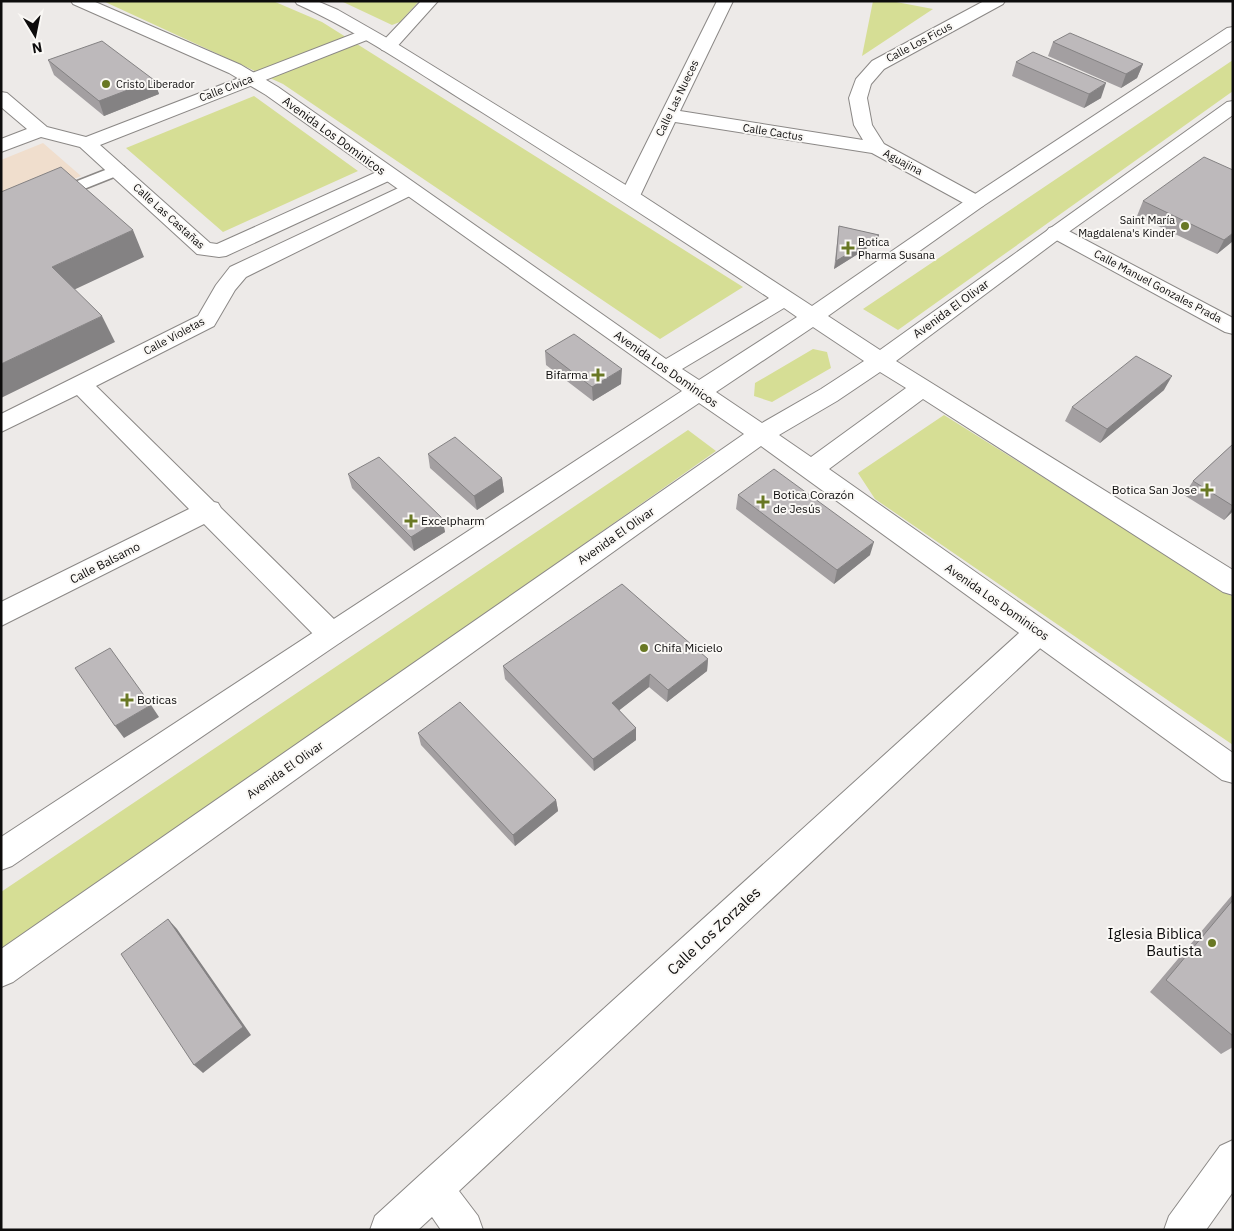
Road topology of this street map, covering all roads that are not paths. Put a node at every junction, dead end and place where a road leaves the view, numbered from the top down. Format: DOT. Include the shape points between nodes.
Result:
graph roads {
  1 [pos="79,1"];
  2 [pos="430,1"];
  3 [pos="997,1"];
  4 [pos="314,3"];
  5 [pos="718,3"];
  6 [pos="1233,32"];
  7 [pos="366,34"];
  8 [pos="388,46"];
  9 [pos="252,78"];
  10 [pos="1,97"];
  11 [pos="858,98"];
  12 [pos="1233,106"];
  13 [pos="668,115"];
  14 [pos="40,131"];
  15 [pos="86,143"];
  16 [pos="1,146"];
  17 [pos="877,148"];
  18 [pos="118,170"];
  19 [pos="388,174"];
  20 [pos="409,189"];
  21 [pos="630,196"];
  22 [pos="976,202"];
  23 [pos="1,217"];
  24 [pos="1056,232"];
  25 [pos="784,298"];
  26 [pos="812,317"];
  27 [pos="1233,326"];
  28 [pos="880,361"];
  29 [pos="666,370"];
  30 [pos="80,384"];
  31 [pos="924,388"];
  32 [pos="698,392"];
  33 [pos="1,424"];
  34 [pos="761,434"];
  35 [pos="810,470"];
  36 [pos="209,510"];
  37 [pos="1233,584"];
  38 [pos="1,615"];
  39 [pos="1039,632"];
  40 [pos="331,634"];
  41 [pos="1233,770"];
  42 [pos="1,855"];
  43 [pos="1,970"];
  44 [pos="1233,1159"];
  45 [pos="434,1187"];
  46 [pos="389,1230"];
  47 [pos="464,1230"];
  48 [pos="1183,1230"];
  1 -- 9 [label="main road, Avenida Los Dominicos"];
  2 -- 8 [label="main road"];
  3 -- 11 [label="main road, Calle Los Ficus" via="878,65 862,83"];
  4 -- 7 [label="main road"];
  5 -- 13 [label="main road, Calle Las Nueces"];
  6 -- 22 [label="main road"];
  7 -- 8 [label="main road"];
  7 -- 9 [label="main road, Calle Civica"];
  8 -- 21 [label="main road"];
  9 -- 15 [label="main road, Calle Civica"];
  9 -- 19 [label="main road, Avenida Los Dominicos"];
  10 -- 14 [label="main road"];
  11 -- 17 [label="main road, Aguajina" via="863,125"];
  12 -- 24 [label="main road, Avenida El Olivar"];
  13 -- 17 [label="main road, Calle Cactus"];
  13 -- 21 [label="main road, Calle Las Nueces"];
  14 -- 15 [label="main road, Calle Las Castañas"];
  14 -- 16 [label="main road"];
  15 -- 18 [label="main road, Calle Las Castañas"];
  17 -- 22 [label="main road, Aguajina"];
  18 -- 19 [label="main road, Calle Las Castañas" via="204,249 219,251"];
  18 -- 23 [label="lane"];
  19 -- 20 [label="main road, Avenida Los Dominicos"];
  20 -- 29 [label="main road, Avenida Los Dominicos"];
  20 -- 30 [label="main road, Calle Violetas" via="238,272 225,285 217,306 206,321"];
  21 -- 25 [label="main road"];
  22 -- 26 [label="main road"];
  24 -- 27 [label="main road, Calle Manuel Gonzales Prada"];
  24 -- 28 [label="main road, Avenida El Olivar"];
  25 -- 26 [label="main road"];
  25 -- 29 [label="main road"];
  26 -- 28 [label="main road"];
  26 -- 32 [label="main road"];
  28 -- 31 [label="main road"];
  28 -- 34 [label="main road, Avenida El Olivar"];
  29 -- 32 [label="main road, Avenida Los Dominicos"];
  30 -- 33 [label="main road, Calle Violetas"];
  30 -- 36 [label="main road"];
  31 -- 35 [label="main road"];
  31 -- 37 [label="main road"];
  32 -- 34 [label="main road, Avenida Los Dominicos"];
  32 -- 40 [label="main road"];
  34 -- 35 [label="main road, Avenida Los Dominicos"];
  34 -- 43 [label="main road, Avenida El Olivar"];
  35 -- 39 [label="main road, Avenida Los Dominicos"];
  36 -- 38 [label="main road, Calle Balsamo"];
  36 -- 40 [label="main road"];
  39 -- 41 [label="main road, Avenida Los Dominicos"];
  39 -- 45 [label="main road, Calle Los Zorzales"];
  40 -- 42 [label="main road"];
  44 -- 48 [label="main road"];
  45 -- 46 [label="main road, Calle Los Zorzales"];
  45 -- 47 [label="main road"];
}
